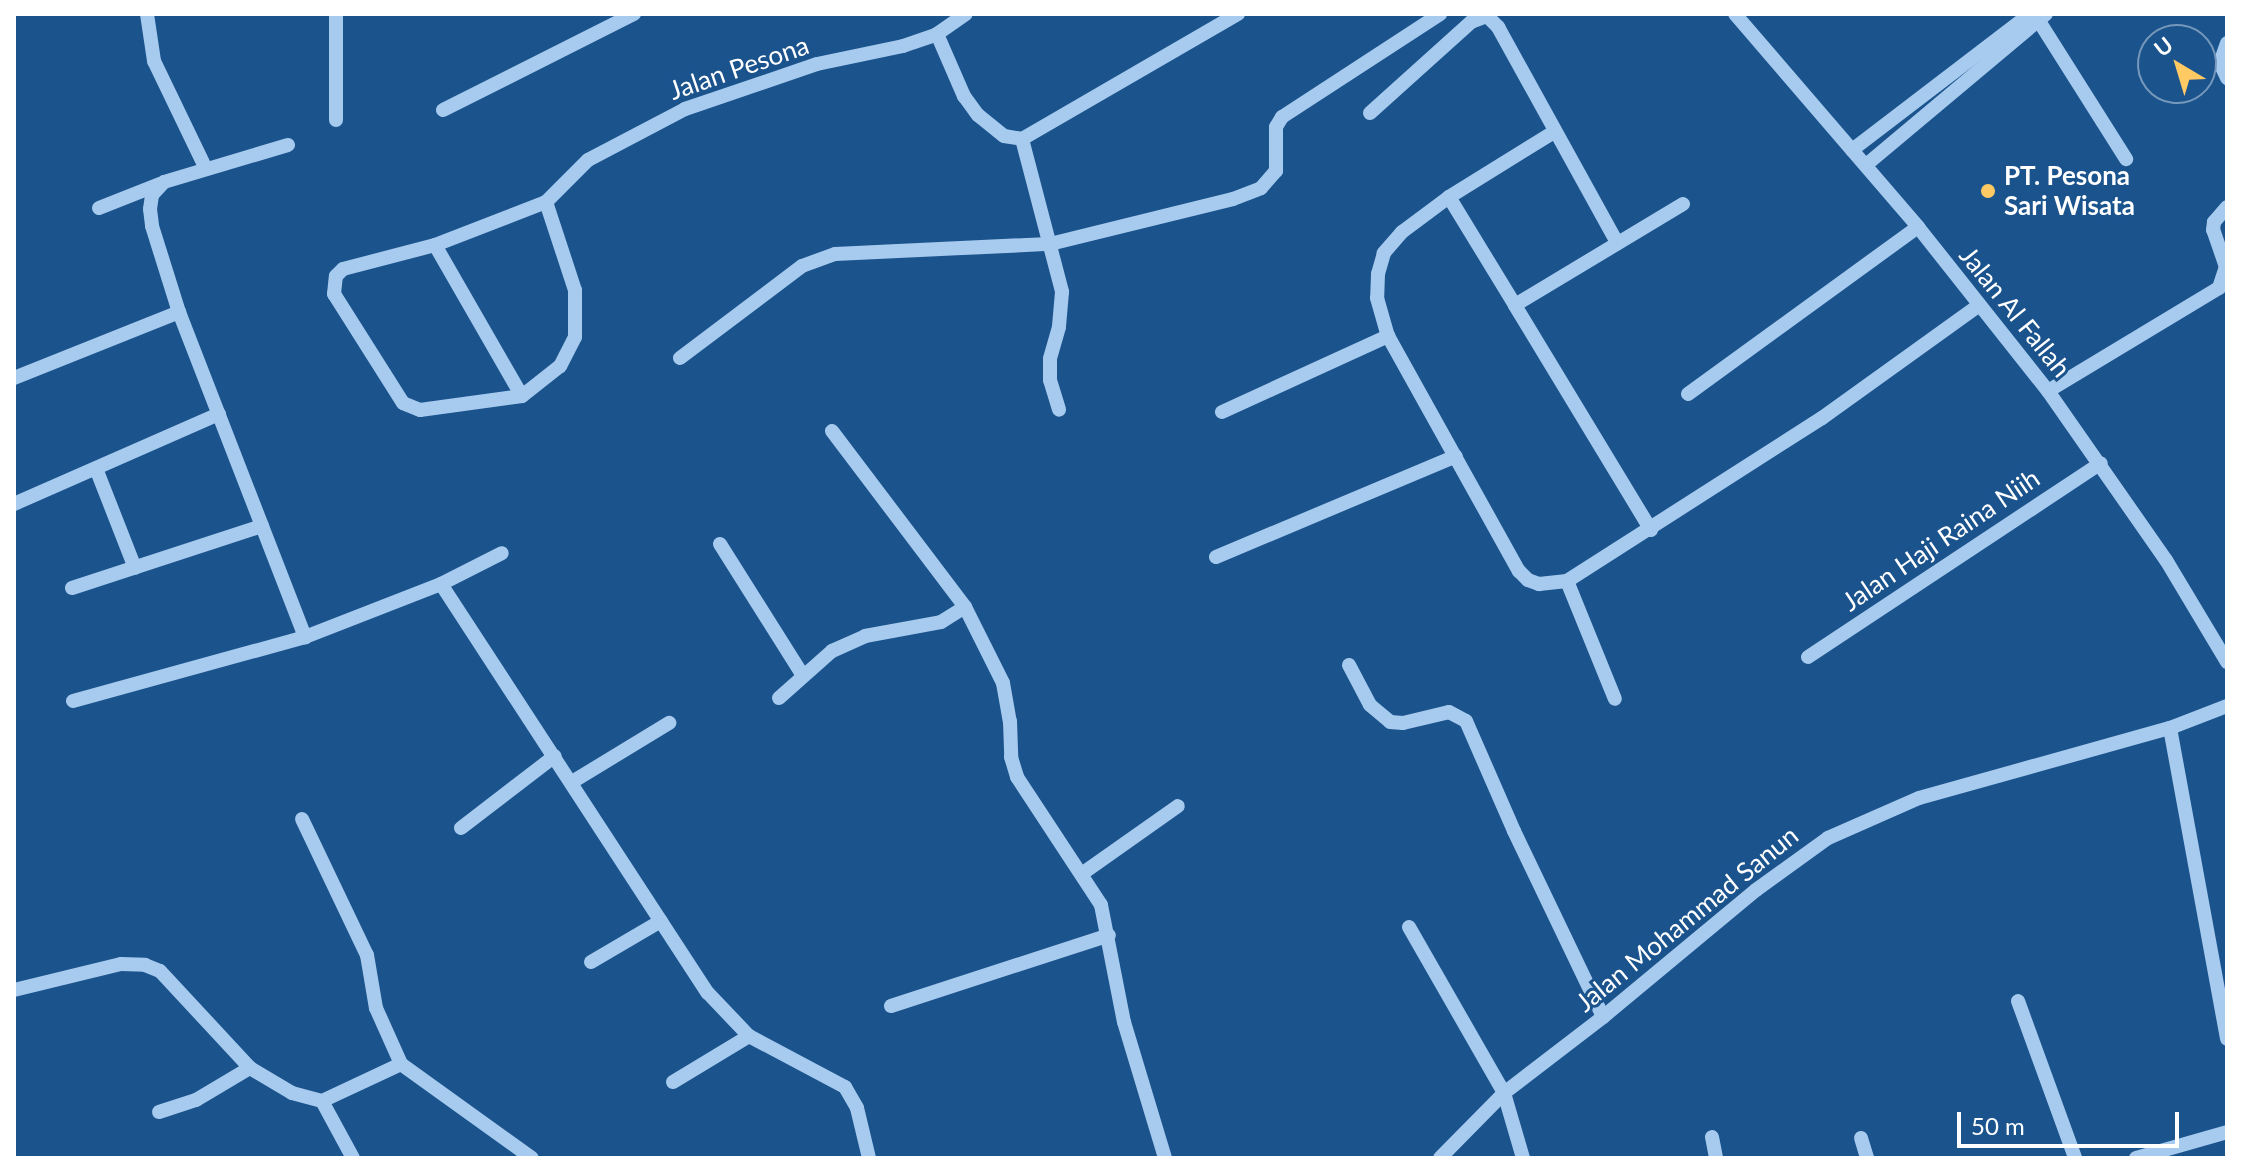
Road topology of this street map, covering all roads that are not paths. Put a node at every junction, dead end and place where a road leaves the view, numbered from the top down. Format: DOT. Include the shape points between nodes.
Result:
graph roads {
  1 [pos="147,14"];
  2 [pos="336,14"];
  3 [pos="634,14"];
  4 [pos="966,14"];
  5 [pos="1238,14"];
  6 [pos="1440,14"];
  7 [pos="1735,14"];
  8 [pos="2038,16"];
  9 [pos="937,34"];
  10 [pos="2227,43"];
  11 [pos="2227,78"];
  12 [pos="443,110"];
  13 [pos="1370,113"];
  14 [pos="336,120"];
  15 [pos="1554,132"];
  16 [pos="1022,139"];
  17 [pos="288,145"];
  18 [pos="1852,150"];
  19 [pos="2126,159"];
  20 [pos="1866,165"];
  21 [pos="205,167"];
  22 [pos="164,182"];
  23 [pos="1449,197"];
  24 [pos="546,202"];
  25 [pos="1683,204"];
  26 [pos="2227,207"];
  27 [pos="99,208"];
  28 [pos="1918,227"];
  29 [pos="1617,243"];
  30 [pos="1050,244"];
  31 [pos="435,245"];
  32 [pos="1515,305"];
  33 [pos="1978,306"];
  34 [pos="179,312"];
  35 [pos="1388,336"];
  36 [pos="680,358"];
  37 [pos="14,378"];
  38 [pos="2048,391"];
  39 [pos="1688,394"];
  40 [pos="522,396"];
  41 [pos="1059,410"];
  42 [pos="1222,412"];
  43 [pos="219,414"];
  44 [pos="832,431"];
  45 [pos="1456,456"];
  46 [pos="2101,463"];
  47 [pos="97,471"];
  48 [pos="14,504"];
  49 [pos="262,526"];
  50 [pos="1651,530"];
  51 [pos="720,544"];
  52 [pos="502,553"];
  53 [pos="1216,557"];
  54 [pos="135,568"];
  55 [pos="1567,581"];
  56 [pos="441,584"];
  57 [pos="72,588"];
  58 [pos="965,607"];
  59 [pos="305,637"];
  60 [pos="1808,657"];
  61 [pos="2227,662"];
  62 [pos="1349,665"];
  63 [pos="802,674"];
  64 [pos="779,698"];
  65 [pos="1615,699"];
  66 [pos="73,701"];
  67 [pos="2227,706"];
  68 [pos="669,723"];
  69 [pos="2170,728"];
  70 [pos="555,756"];
  71 [pos="572,782"];
  72 [pos="1178,806"];
  73 [pos="302,819"];
  74 [pos="461,828"];
  75 [pos="1083,873"];
  76 [pos="661,921"];
  77 [pos="1409,927"];
  78 [pos="1109,935"];
  79 [pos="591,962"];
  80 [pos="15,986"];
  81 [pos="2018,1001"];
  82 [pos="891,1006"];
  83 [pos="1603,1017"];
  84 [pos="749,1036"];
  85 [pos="2227,1039"];
  86 [pos="401,1064"];
  87 [pos="250,1068"];
  88 [pos="673,1082"];
  89 [pos="1504,1093"];
  90 [pos="322,1101"];
  91 [pos="159,1112"];
  92 [pos="2227,1132"];
  93 [pos="1712,1137"];
  94 [pos="1861,1138"];
  95 [pos="353,1158"];
  96 [pos="532,1158"];
  97 [pos="869,1158"];
  98 [pos="1165,1158"];
  99 [pos="1440,1158"];
  100 [pos="1523,1158"];
  101 [pos="1716,1158"];
  102 [pos="1867,1158"];
  103 [pos="2075,1158"];
  104 [pos="2136,1158"];
  1 -- 21 [label="street" via="154,61"];
  2 -- 14 [label="street"];
  3 -- 12 [label="street"];
  4 -- 9 [label="street, Jalan Pesona"];
  5 -- 16 [label="street"];
  6 -- 30 [label="street" via="1282,117 1276,127 1276,171 1261,188"];
  7 -- 18 [label="street, Jalan Al Fallah"];
  8 -- 18 [label="street"];
  8 -- 19 [label="street"];
  8 -- 20 [label="street"];
  9 -- 16 [label="street" via="978,115 1004,136"];
  9 -- 24 [label="street, Jalan Pesona" via="817,64 685,109 588,160"];
  10 -- 11 [label="street" via="2220,63"];
  13 -- 15 [label="street" via="1471,22 1487,16 1498,27"];
  15 -- 23 [label="street"];
  15 -- 29 [label="street"];
  16 -- 30 [label="street"];
  17 -- 21 [label="street"];
  18 -- 20 [label="street, Jalan Al Fallah"];
  20 -- 28 [label="street, Jalan Al Fallah"];
  21 -- 22 [label="street"];
  22 -- 27 [label="street"];
  22 -- 34 [label="street" via="152,195 152,226"];
  23 -- 32 [label="street"];
  23 -- 35 [label="street" via="1402,232 1384,253 1377,298"];
  24 -- 31 [label="street"];
  24 -- 40 [label="street" via="575,290 575,337 560,366"];
  25 -- 29 [label="street"];
  26 -- 38 [label="street" via="2213,230 2226,267 2219,288"];
  28 -- 33 [label="street, Jalan Al Fallah"];
  28 -- 39 [label="street"];
  29 -- 32 [label="street"];
  30 -- 36 [label="street" via="835,254 802,266"];
  30 -- 41 [label="street" via="1062,292 1050,359"];
  31 -- 40 [label="street"];
  31 -- 40 [label="street" via="343,269 336,276 334,294 399,398 412,409"];
  32 -- 50 [label="street"];
  33 -- 38 [label="street, Jalan Al Fallah"];
  33 -- 50 [label="street" via="1822,418"];
  34 -- 37 [label="street"];
  34 -- 43 [label="street"];
  35 -- 42 [label="street"];
  35 -- 45 [label="street"];
  38 -- 46 [label="street, Jalan Al Fallah"];
  43 -- 47 [label="street"];
  43 -- 49 [label="street"];
  44 -- 58 [label="street"];
  45 -- 53 [label="street"];
  45 -- 55 [label="street" via="1519,571 1539,584"];
  46 -- 60 [label="street, Jalan Haji Raina Niih"];
  46 -- 61 [label="street, Jalan Al Fallah"];
  47 -- 48 [label="street"];
  47 -- 54 [label="street"];
  49 -- 54 [label="street"];
  49 -- 59 [label="street"];
  50 -- 55 [label="street"];
  51 -- 63 [label="street"];
  52 -- 56 [label="street"];
  54 -- 57 [label="street"];
  55 -- 65 [label="street"];
  56 -- 59 [label="street"];
  56 -- 70 [label="street"];
  58 -- 63 [label="street" via="926,626 865,636 832,651"];
  58 -- 75 [label="street" via="1003,683 1017,777"];
  59 -- 66 [label="street"];
  62 -- 83 [label="street" via="1370,705 1390,722 1449,712 1466,721"];
  63 -- 64 [label="street"];
  67 -- 69 [label="street, Jalan Mohammad Sanun"];
  68 -- 71 [label="street"];
  69 -- 83 [label="street, Jalan Mohammad Sanun" via="1919,798 1828,838 1756,890"];
  69 -- 85 [label="street"];
  70 -- 71 [label="street"];
  70 -- 74 [label="street"];
  71 -- 76 [label="street"];
  72 -- 75 [label="street"];
  73 -- 86 [label="street" via="367,955 376,1008"];
  75 -- 78 [label="street" via="1101,905"];
  76 -- 79 [label="street"];
  76 -- 84 [label="street" via="708,993"];
  77 -- 89 [label="street"];
  78 -- 82 [label="street"];
  78 -- 98 [label="street" via="1124,1022"];
  80 -- 87 [label="street" via="121,964 145,965 160,971"];
  81 -- 103 [label="street"];
  83 -- 89 [label="street, Jalan Mohammad Sanun"];
  84 -- 88 [label="street"];
  84 -- 97 [label="street" via="845,1087 857,1108"];
  86 -- 90 [label="street"];
  86 -- 96 [label="street"];
  87 -- 90 [label="street" via="292,1093"];
  87 -- 91 [label="street" via="196,1100"];
  89 -- 99 [label="street, Jalan Mohammad Sanun"];
  89 -- 100 [label="street"];
  90 -- 95 [label="street"];
  92 -- 104 [label="street"];
  93 -- 101 [label="street"];
  94 -- 102 [label="street"];
}
